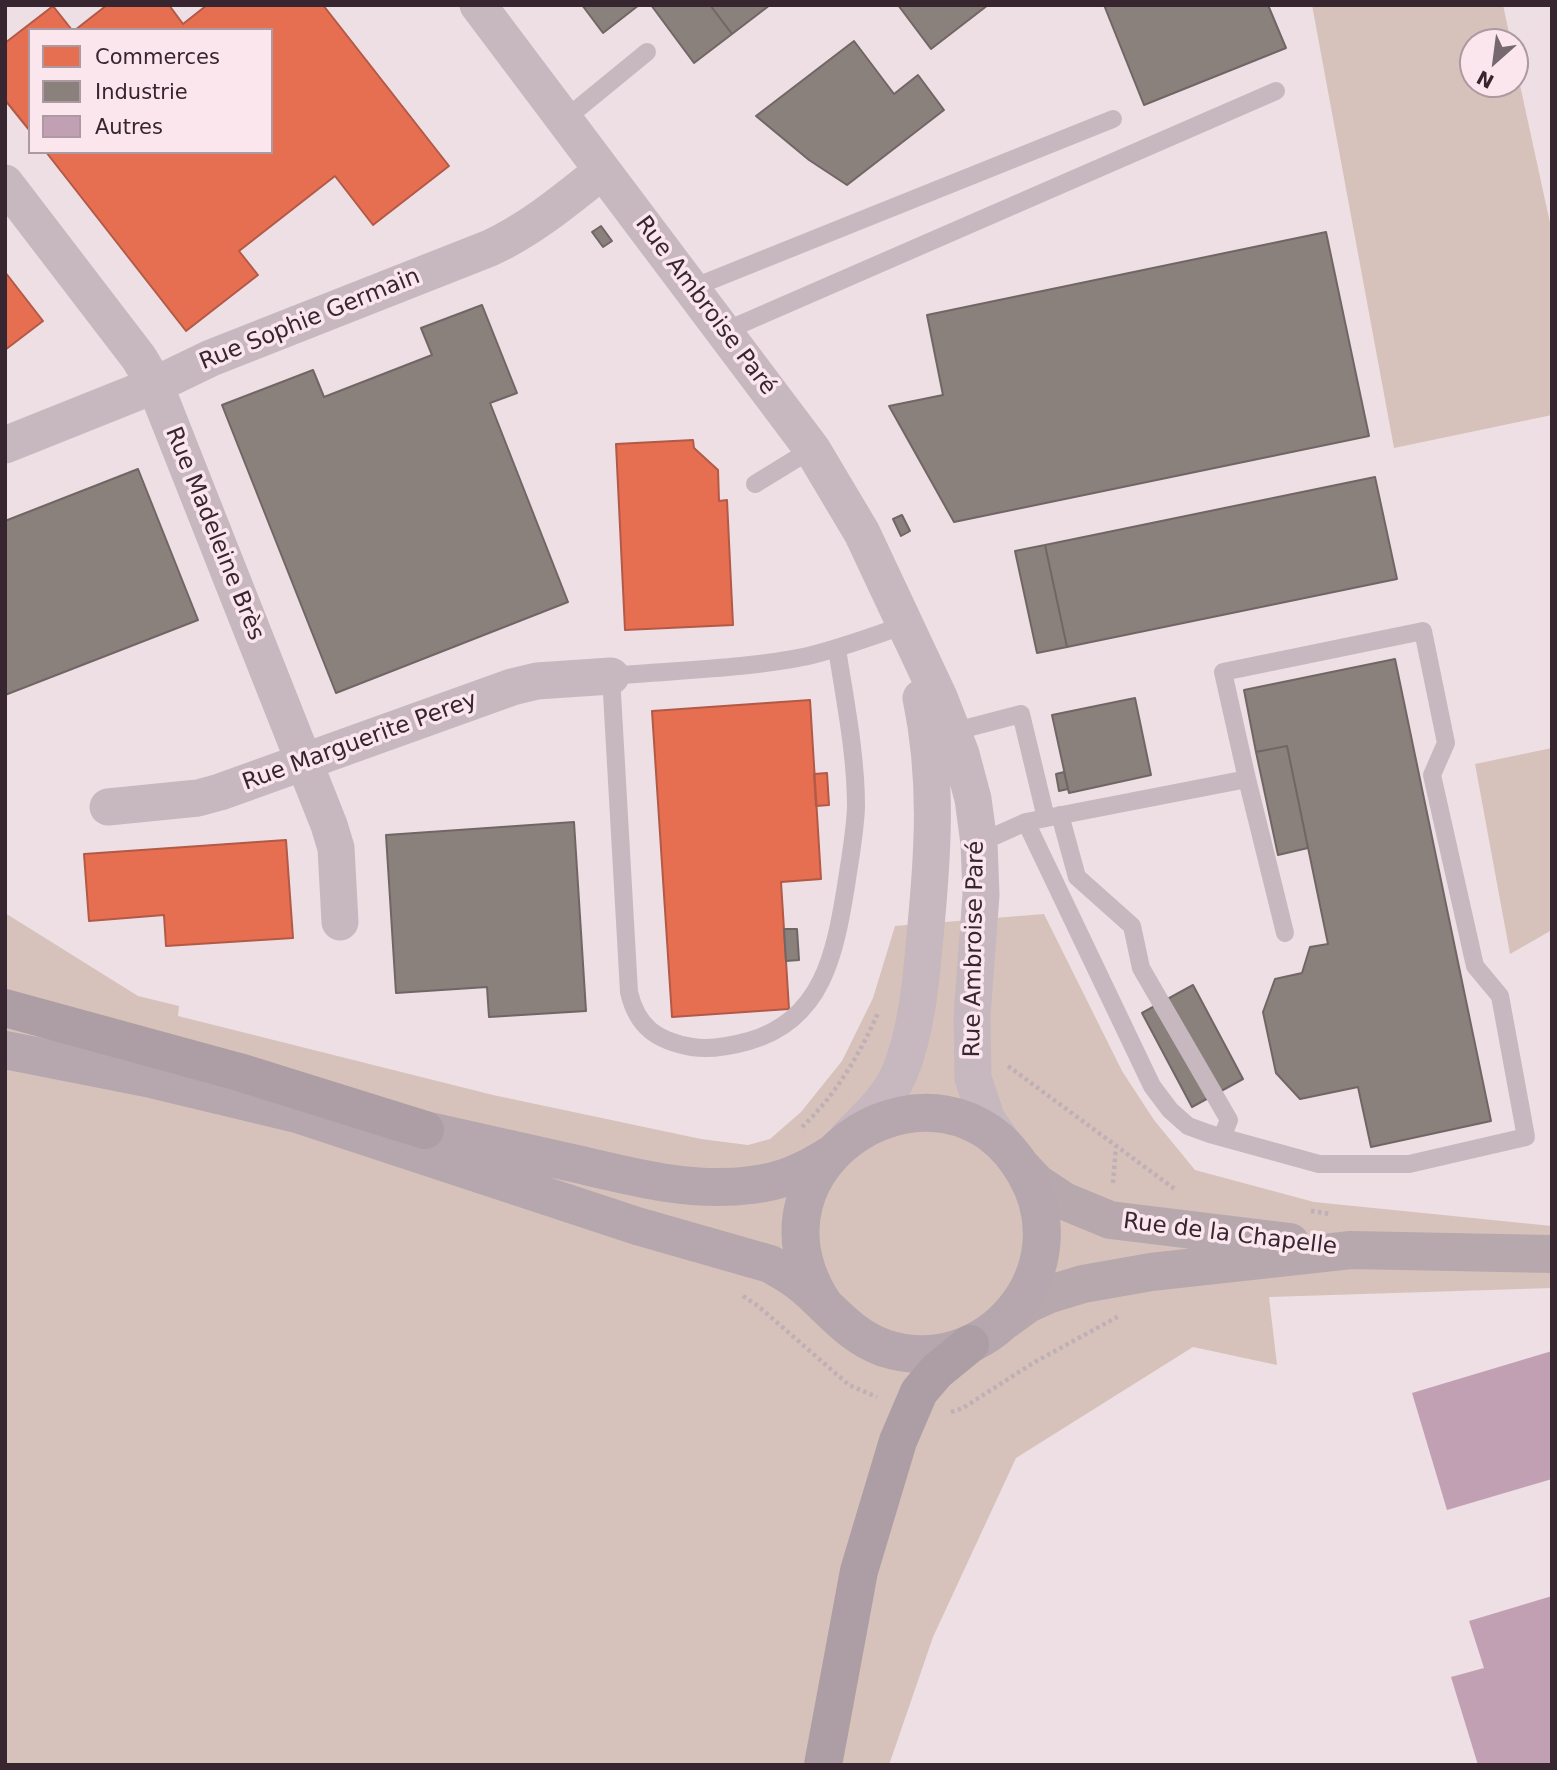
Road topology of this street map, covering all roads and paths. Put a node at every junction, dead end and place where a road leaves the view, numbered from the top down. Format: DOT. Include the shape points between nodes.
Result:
graph roads {
  1 [pos="478,5"];
  2 [pos="647,52"];
  3 [pos="1276,91"];
  4 [pos="1113,119"];
  5 [pos="564,120"];
  6 [pos="603,172"];
  7 [pos="5,183"];
  8 [pos="692,288"];
  9 [pos="725,331"];
  10 [pos="155,385"];
  11 [pos="5,445"];
  12 [pos="812,449"];
  13 [pos="755,484"];
  14 [pos="905,625"];
  15 [pos="837,649"];
  16 [pos="611,676"];
  17 [pos="952,732"];
  18 [pos="305,762"];
  19 [pos="1247,779"];
  20 [pos="108,807"];
  21 [pos="1053,817"];
  22 [pos="1026,822"];
  23 [pos="979,843"];
  24 [pos="340,922"];
  25 [pos="1285,933"];
  26 [pos="882,1002"];
  27 [pos="5,1007"];
  28 [pos="5,1050"];
  29 [pos="860,1052"];
  30 [pos="905,1055"];
  31 [pos="972,1058"];
  32 [pos="297,1114"];
  33 [pos="425,1130"];
  34 [pos="797,1131"];
  35 [pos="1222,1138"];
  36 [pos="838,1148"];
  37 [pos="1015,1159"];
  38 [pos="1184,1196"];
  39 [pos="1304,1210"];
  40 [pos="1331,1214"];
  41 [pos="1351,1250"];
  42 [pos="1552,1254"];
  43 [pos="825,1306"];
  44 [pos="1006,1320"];
  45 [pos="970,1344"];
  46 [pos="823,1765"];
  1 -- 5 [label="street, Rue Ambroise Paré"];
  2 -- 5 [label="lane"];
  3 -- 9 [label="lane"];
  4 -- 8 [label="lane"];
  5 -- 6 [label="street, Rue Ambroise Paré"];
  6 -- 8 [label="street, Rue Ambroise Paré"];
  6 -- 10 [label="street, Rue Sophie Germain" via="509,240"];
  7 -- 10 [label="street, Rue Madeleine Brès"];
  8 -- 9 [label="street, Rue Ambroise Paré"];
  9 -- 12 [label="street, Rue Ambroise Paré"];
  10 -- 11 [label="street, Rue Sophie Germain"];
  10 -- 18 [label="street, Rue Madeleine Brès"];
  12 -- 13 [label="lane"];
  12 -- 14 [label="street, Rue Ambroise Paré" via="862,533"];
  14 -- 15 [label="lane"];
  14 -- 17 [label="street, Rue Ambroise Paré"];
  14 -- 30 [label="street, Rue Ambroise Paré" via="930,743 933,795 920,984"];
  15 -- 16 [label="lane" via="774,661"];
  15 -- 16 [label="lane" via="856,806 840,923 824,976 792,1021 780,1030 733,1046 674,1044 656,1036 633,1010"];
  16 -- 18 [label="street, Rue Marguerite Perey" via="512,687"];
  17 -- 21 [label="lane" via="1021,714"];
  17 -- 23 [label="street, Rue Ambroise Paré" via="972,799"];
  18 -- 20 [label="street, Rue Marguerite Perey" via="198,798"];
  18 -- 24 [label="street, Rue Madeleine Brès" via="336,848"];
  19 -- 21 [label="lane"];
  19 -- 25 [label="lane"];
  19 -- 35 [label="lane" via="1223,672 1423,631 1446,743 1432,775 1475,966 1500,996 1526,1137 1409,1164 1318,1164"];
  21 -- 22 [label="lane"];
  21 -- 35 [label="lane" via="1077,877 1132,926 1141,968 1229,1120"];
  22 -- 23 [label="lane"];
  22 -- 35 [label="lane" via="1152,1086 1188,1126"];
  23 -- 31 [label="street, Rue Ambroise Paré" via="981,895"];
  26 -- 29 [label="path"];
  27 -- 33 [label="highway"];
  28 -- 32 [label="main road"];
  29 -- 30 [label="path"];
  29 -- 34 [label="path" via="835,1089"];
  30 -- 36 [label="street, Rue Ambroise Paré" via="889,1093"];
  31 -- 37 [label="street, Rue Ambroise Paré" via="973,1078 987,1120"];
  31 -- 38 [label="path" via="996,1059 1014,1069"];
  32 -- 33 [label="main road"];
  32 -- 43 [label="main road" via="637,1226 770,1264 789,1274"];
  33 -- 36 [label="main road" via="647,1180 706,1186 777,1181 802,1173"];
  36 -- 37 [label="main road" via="876,1122 929,1114 981,1129"];
  36 -- 43 [label="main road" via="812,1184 802,1220 806,1266"];
  37 -- 41 [label="street, Rue de la Chapelle" via="1037,1183 1064,1201 1110,1220"];
  37 -- 44 [label="main road" via="1034,1191 1041,1217 1041,1253 1031,1284"];
  39 -- 40 [label="path"];
  41 -- 42 [label="street"];
  41 -- 44 [label="street, Rue de la Chapelle" via="1083,1284 1028,1304"];
  43 -- 45 [label="main road" via="846,1326 884,1348 927,1354"];
  44 -- 45 [label="main road"];
  45 -- 46 [label="highway" via="919,1392 898,1441 859,1571"];
}
